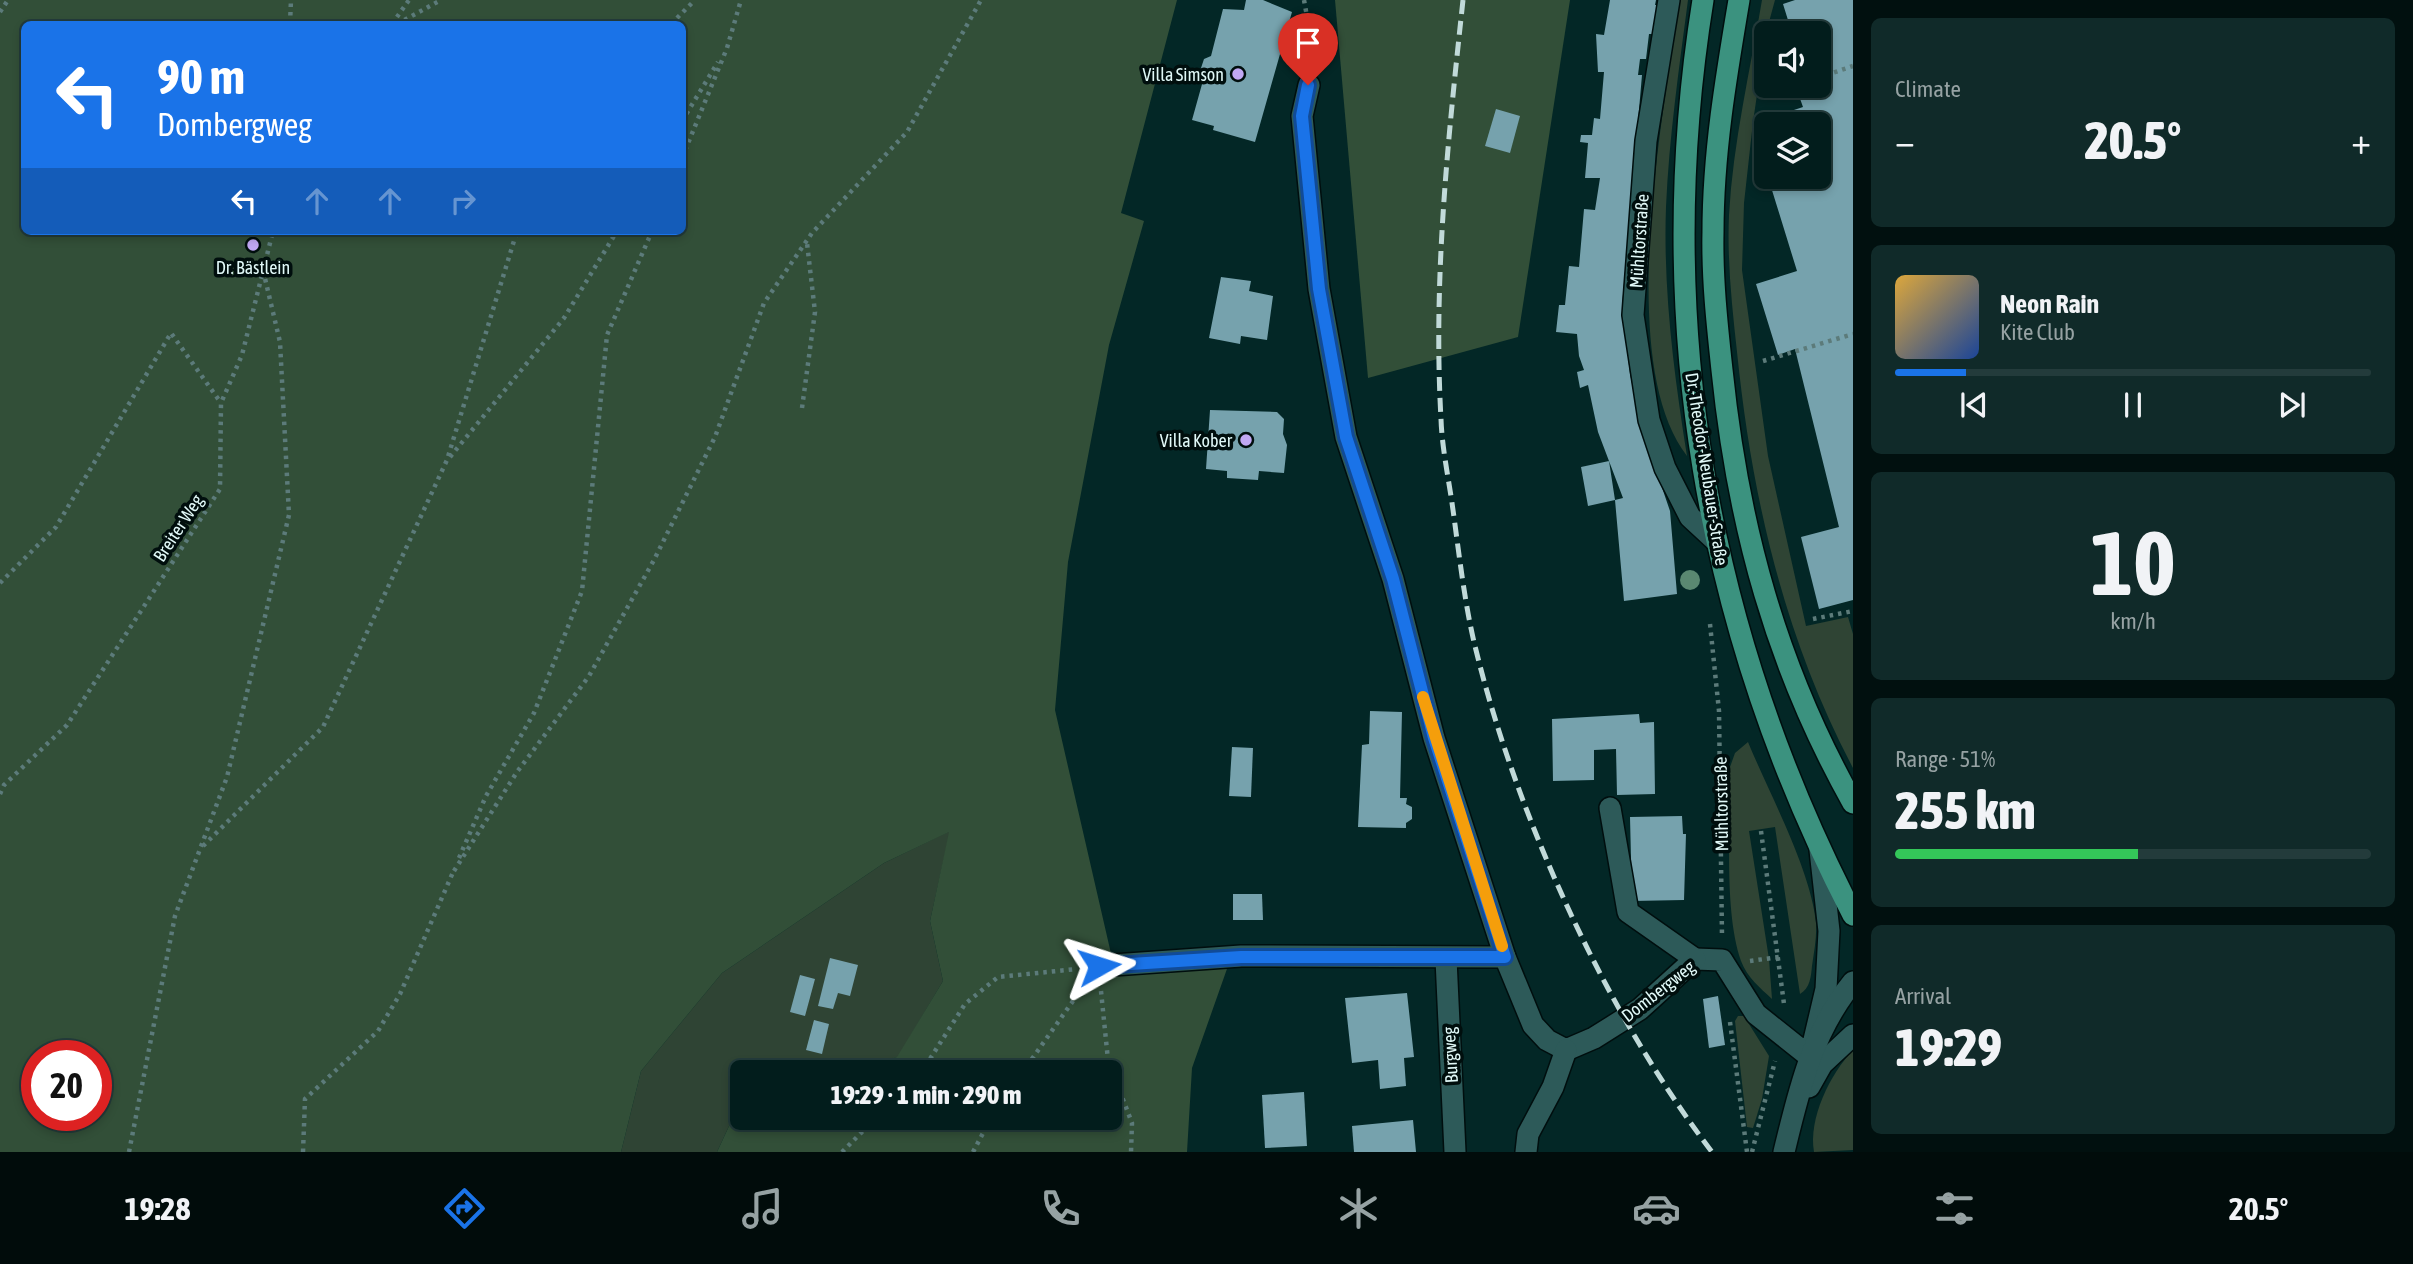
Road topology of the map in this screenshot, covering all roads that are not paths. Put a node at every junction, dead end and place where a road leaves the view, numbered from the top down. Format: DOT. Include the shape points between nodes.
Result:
graph roads {
  1 [pos="1669,0"];
  2 [pos="1703,0"];
  3 [pos="1739,0"];
  4 [pos="1308,85"];
  5 [pos="1717,542"];
  6 [pos="1853,803"];
  7 [pos="1610,808"];
  8 [pos="1819,844"];
  9 [pos="1853,915"];
  10 [pos="1505,957"];
  11 [pos="1446,959"];
  12 [pos="1695,959"];
  13 [pos="1099,966"];
  14 [pos="1853,982"];
  15 [pos="1853,1035"];
  16 [pos="1566,1050"];
  17 [pos="1810,1057"];
  18 [pos="1792,1116"];
  19 [pos="1455,1152"];
  20 [pos="1526,1152"];
  21 [pos="1784,1152"];
  1 -- 5 [label="street, Mühltorstraße" via="1646,141 1633,315 1649,420 1665,468 1690,517"];
  2 -- 5 [label="main road, Dr.-Theodor-Neubauer-Straße" via="1687,124 1682,208 1684,299 1694,410"];
  3 -- 6 [label="main road, Dr.-Theodor-Neubauer-Straße" via="1724,89 1713,231 1714,294 1728,429 1770,618 1793,682"];
  4 -- 10 [label="street" via="1302,116 1318,276 1346,437 1393,579 1434,738"];
  5 -- 8 [label="main road, Dr.-Theodor-Neubauer-Straße" via="1762,708"];
  7 -- 12 [label="street" via="1629,912"];
  8 -- 9 [label="main road, Dr.-Theodor-Neubauer-Straße"];
  8 -- 17 [label="street" via="1829,931 1826,989"];
  10 -- 11 [label="street"];
  10 -- 16 [label="street" via="1534,1025 1547,1040"];
  11 -- 13 [label="street" via="1241,957"];
  11 -- 19 [label="street, Burgweg"];
  12 -- 16 [label="street, Dombergweg" via="1640,1009"];
  12 -- 17 [label="street, Dombergweg" via="1722,960 1756,1014"];
  14 -- 17 [label="street" via="1830,1011"];
  15 -- 18 [label="street" via="1822,1064"];
  16 -- 20 [label="street" via="1528,1134"];
  17 -- 18 [label="street"];
  18 -- 21 [label="street"];
}
